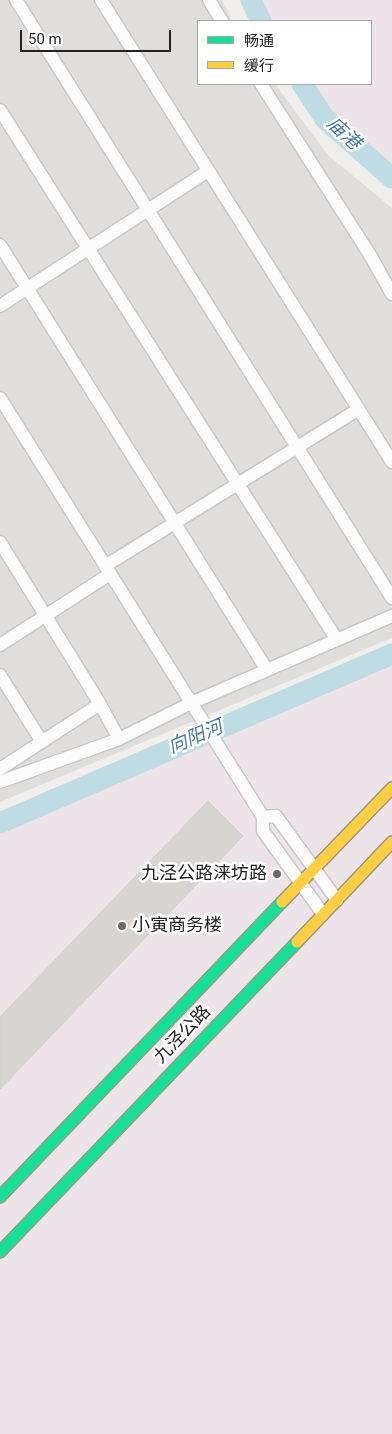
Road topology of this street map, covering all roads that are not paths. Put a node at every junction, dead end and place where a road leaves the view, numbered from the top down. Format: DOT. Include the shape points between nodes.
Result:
graph roads {
  1 [pos="16,0"];
  2 [pos="101,0"];
  3 [pos="209,0"];
  4 [pos="221,20"];
  5 [pos="262,85"];
  6 [pos="0,110"];
  7 [pos="208,171"];
  8 [pos="148,210"];
  9 [pos="0,245"];
  10 [pos="88,248"];
  11 [pos="27,288"];
  12 [pos="392,294"];
  13 [pos="0,306"];
  14 [pos="0,398"];
  15 [pos="359,409"];
  16 [pos="297,447"];
  17 [pos="392,462"];
  18 [pos="237,484"];
  19 [pos="174,523"];
  20 [pos="0,542"];
  21 [pos="107,570"];
  22 [pos="392,598"];
  23 [pos="46,616"];
  24 [pos="392,616"];
  25 [pos="336,640"];
  26 [pos="0,645"];
  27 [pos="267,670"];
  28 [pos="0,675"];
  29 [pos="191,703"];
  30 [pos="100,704"];
  31 [pos="118,739"];
  32 [pos="42,742"];
  33 [pos="0,769"];
  34 [pos="0,782"];
  35 [pos="392,788"];
  36 [pos="262,817"];
  37 [pos="392,842"];
  38 [pos="315,869"];
  39 [pos="301,884"];
  40 [pos="337,900"];
  41 [pos="323,914"];
  42 [pos="0,1197"];
  43 [pos="0,1252"];
  1 -- 8 [label="lane"];
  2 -- 7 [label="lane"];
  3 -- 4 [label="lane"];
  5 -- 12 [label="lane"];
  6 -- 10 [label="lane"];
  7 -- 8 [label="lane"];
  7 -- 15 [label="lane"];
  8 -- 10 [label="lane"];
  8 -- 16 [label="lane"];
  9 -- 11 [label="lane"];
  10 -- 11 [label="lane"];
  10 -- 18 [label="lane"];
  11 -- 13 [label="lane"];
  11 -- 19 [label="lane"];
  14 -- 21 [label="lane"];
  15 -- 16 [label="lane"];
  15 -- 17 [label="lane"];
  16 -- 18 [label="lane"];
  16 -- 22 [label="lane"];
  18 -- 19 [label="lane"];
  18 -- 25 [label="lane"];
  19 -- 21 [label="lane"];
  19 -- 27 [label="lane"];
  20 -- 23 [label="lane"];
  21 -- 23 [label="lane"];
  21 -- 29 [label="lane"];
  23 -- 26 [label="lane"];
  23 -- 30 [label="lane"];
  24 -- 25 [label="lane"];
  25 -- 27 [label="lane"];
  27 -- 29 [label="lane"];
  28 -- 32 [label="lane"];
  29 -- 31 [label="lane"];
  29 -- 36 [label="lane"];
  30 -- 31 [label="lane"];
  30 -- 32 [label="lane"];
  31 -- 34 [label="lane"];
  32 -- 33 [label="lane"];
  35 -- 38 [label="main road, 九泾公路"];
  36 -- 38 [label="lane" via="276,816"];
  36 -- 39 [label="lane" via="263,832"];
  37 -- 40 [label="main road, 九泾公路"];
  38 -- 39 [label="main road, 九泾公路"];
  38 -- 40 [label="lane"];
  39 -- 41 [label="lane"];
  39 -- 42 [label="main road, 九泾公路"];
  40 -- 41 [label="main road, 九泾公路"];
  41 -- 43 [label="main road, 九泾公路"];
}
